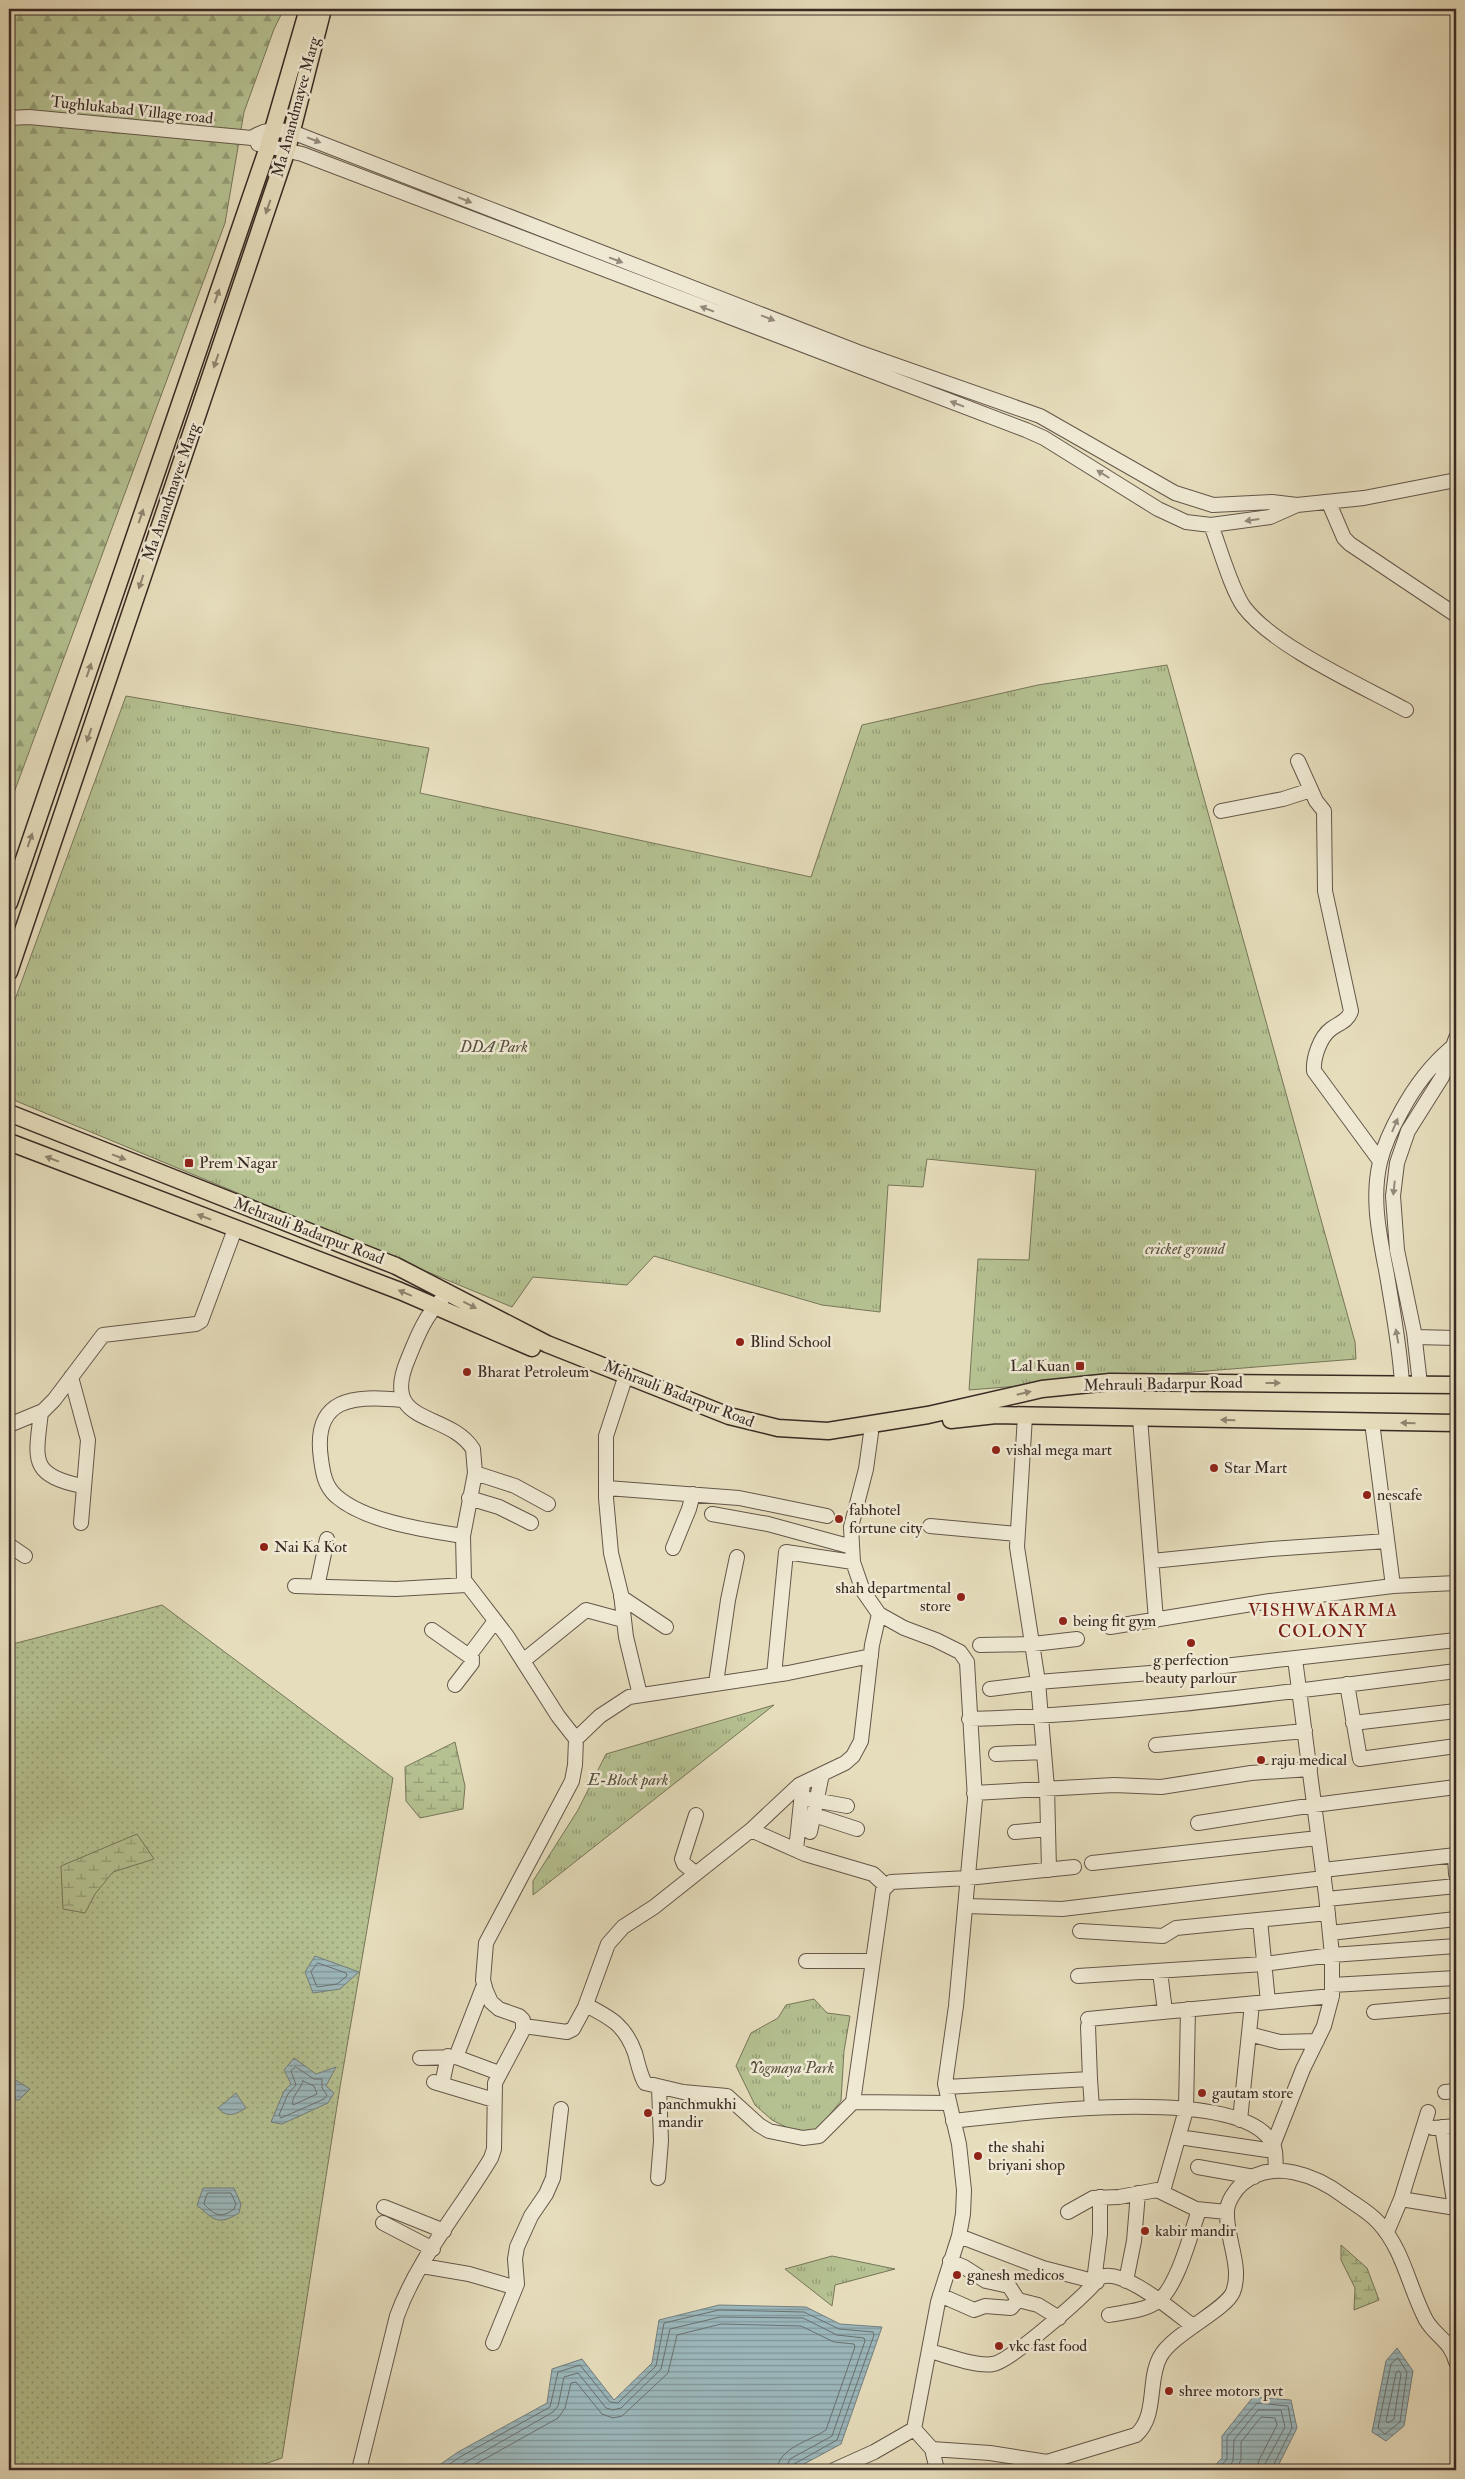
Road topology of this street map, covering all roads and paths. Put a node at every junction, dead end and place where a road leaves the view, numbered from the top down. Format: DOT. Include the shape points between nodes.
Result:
graph roads {
  1 [pos="308,9"];
  2 [pos="322,9"];
  3 [pos="9,118"];
  4 [pos="273,129"];
  5 [pos="292,132"];
  6 [pos="252,138"];
  7 [pos="268,147"];
  8 [pos="287,150"];
  9 [pos="1456,480"];
  10 [pos="1330,503"];
  11 [pos="1297,505"];
  12 [pos="1211,525"];
  13 [pos="1456,615"];
  14 [pos="1406,710"];
  15 [pos="1298,761"];
  16 [pos="1311,790"];
  17 [pos="1221,811"];
  18 [pos="9,903"];
  19 [pos="9,972"];
  20 [pos="1454,1043"];
  21 [pos="9,1113"];
  22 [pos="9,1142"];
  23 [pos="1380,1161"];
  24 [pos="235,1229"];
  25 [pos="447,1293"];
  26 [pos="435,1306"];
  27 [pos="1415,1337"];
  28 [pos="1456,1338"];
  29 [pos="71,1376"];
  30 [pos="624,1380"];
  31 [pos="1402,1384"];
  32 [pos="1420,1384"];
  33 [pos="1456,1385"];
  34 [pos="402,1400"];
  35 [pos="995,1408"];
  36 [pos="41,1412"];
  37 [pos="1024,1416"];
  38 [pos="1140,1418"];
  39 [pos="1372,1422"];
  40 [pos="1456,1424"];
  41 [pos="9,1425"];
  42 [pos="871,1433"];
  43 [pos="475,1473"];
  44 [pos="82,1486"];
  45 [pos="607,1488"];
  46 [pos="693,1494"];
  47 [pos="470,1498"];
  48 [pos="548,1504"];
  49 [pos="712,1514"];
  50 [pos="827,1516"];
  51 [pos="80,1523"];
  52 [pos="531,1523"];
  53 [pos="930,1526"];
  54 [pos="1017,1534"];
  55 [pos="463,1536"];
  56 [pos="326,1539"];
  57 [pos="1387,1541"];
  58 [pos="9,1545"];
  59 [pos="852,1547"];
  60 [pos="673,1548"];
  61 [pos="25,1556"];
  62 [pos="737,1557"];
  63 [pos="1152,1561"];
  64 [pos="853,1562"];
  65 [pos="1456,1583"];
  66 [pos="466,1585"];
  67 [pos="295,1586"];
  68 [pos="1393,1586"];
  69 [pos="317,1587"];
  70 [pos="621,1597"];
  71 [pos="879,1614"];
  72 [pos="623,1620"];
  73 [pos="1156,1620"];
  74 [pos="495,1621"];
  75 [pos="666,1627"];
  76 [pos="1110,1627"];
  77 [pos="432,1630"];
  78 [pos="1077,1639"];
  79 [pos="1456,1640"];
  80 [pos="1034,1644"];
  81 [pos="980,1645"];
  82 [pos="871,1656"];
  83 [pos="472,1658"];
  84 [pos="1295,1659"];
  85 [pos="523,1661"];
  86 [pos="1456,1671"];
  87 [pos="774,1675"];
  88 [pos="716,1683"];
  89 [pos="1038,1683"];
  90 [pos="1347,1684"];
  91 [pos="455,1685"];
  92 [pos="990,1690"];
  93 [pos="1300,1691"];
  94 [pos="640,1695"];
  95 [pos="1456,1711"];
  96 [pos="1040,1717"];
  97 [pos="969,1719"];
  98 [pos="1353,1723"];
  99 [pos="1305,1731"];
  100 [pos="576,1739"];
  101 [pos="1156,1745"];
  102 [pos="1456,1746"];
  103 [pos="1043,1752"];
  104 [pos="996,1754"];
  105 [pos="1310,1768"];
  106 [pos="822,1774"];
  107 [pos="803,1783"];
  108 [pos="1456,1787"];
  109 [pos="1047,1788"];
  110 [pos="974,1793"];
  111 [pos="801,1798"];
  112 [pos="816,1800"];
  113 [pos="1314,1805"];
  114 [pos="847,1806"];
  115 [pos="696,1815"];
  116 [pos="814,1815"];
  117 [pos="1198,1824"];
  118 [pos="857,1829"];
  119 [pos="1048,1829"];
  120 [pos="751,1830"];
  121 [pos="810,1832"];
  122 [pos="1015,1832"];
  123 [pos="1318,1838"];
  124 [pos="796,1850"];
  125 [pos="1456,1855"];
  126 [pos="1092,1863"];
  127 [pos="1074,1867"];
  128 [pos="1049,1870"];
  129 [pos="695,1873"];
  130 [pos="1323,1874"];
  131 [pos="1456,1874"];
  132 [pos="968,1878"];
  133 [pos="886,1886"];
  134 [pos="1456,1886"];
  135 [pos="966,1906"];
  136 [pos="1327,1906"];
  137 [pos="1456,1919"];
  138 [pos="1260,1920"];
  139 [pos="1080,1932"];
  140 [pos="1330,1933"];
  141 [pos="1456,1946"];
  142 [pos="1332,1955"];
  143 [pos="873,1961"];
  144 [pos="806,1962"];
  145 [pos="1264,1964"];
  146 [pos="1160,1972"];
  147 [pos="1078,1976"];
  148 [pos="1456,1978"];
  149 [pos="484,1985"];
  150 [pos="1332,1991"];
  151 [pos="1268,2002"];
  152 [pos="1252,2004"];
  153 [pos="586,2005"];
  154 [pos="1456,2005"];
  155 [pos="1188,2009"];
  156 [pos="1165,2012"];
  157 [pos="1374,2012"];
  158 [pos="524,2026"];
  159 [pos="1249,2034"];
  160 [pos="1317,2041"];
  161 [pos="452,2056"];
  162 [pos="420,2058"];
  163 [pos="499,2073"];
  164 [pos="1090,2079"];
  165 [pos="659,2087"];
  166 [pos="946,2087"];
  167 [pos="494,2100"];
  168 [pos="853,2102"];
  169 [pos="948,2103"];
  170 [pos="1092,2108"];
  171 [pos="561,2109"];
  172 [pos="1186,2110"];
  173 [pos="1428,2112"];
  174 [pos="1240,2120"];
  175 [pos="953,2121"];
  176 [pos="1449,2126"];
  177 [pos="1423,2128"];
  178 [pos="1179,2137"];
  179 [pos="1273,2145"];
  180 [pos="1198,2167"];
  181 [pos="1276,2171"];
  182 [pos="1254,2177"];
  183 [pos="658,2178"];
  184 [pos="1163,2191"];
  185 [pos="1138,2193"];
  186 [pos="1100,2197"];
  187 [pos="1400,2199"];
  188 [pos="384,2207"];
  189 [pos="1456,2208"];
  190 [pos="1199,2210"];
  191 [pos="1068,2212"];
  192 [pos="1227,2212"];
  193 [pos="383,2223"];
  194 [pos="444,2231"];
  195 [pos="1387,2232"];
  196 [pos="959,2236"];
  197 [pos="433,2249"];
  198 [pos="950,2261"];
  199 [pos="422,2266"];
  200 [pos="1126,2280"];
  201 [pos="1095,2281"];
  202 [pos="517,2284"];
  203 [pos="940,2296"];
  204 [pos="1018,2300"];
  205 [pos="1159,2301"];
  206 [pos="1109,2315"];
  207 [pos="1059,2318"];
  208 [pos="1193,2326"];
  209 [pos="493,2343"];
  210 [pos="929,2351"];
  211 [pos="1456,2362"];
  212 [pos="914,2429"];
  213 [pos="932,2450"];
  214 [pos="359,2470"];
  215 [pos="834,2470"];
  216 [pos="937,2470"];
  1 -- 4 [label="main road, Ma Anandmayee Marg"];
  2 -- 5 [label="main road, Ma Anandmayee Marg"];
  3 -- 6 [label="street, Tughlukabad Village road" via="29,117"];
  4 -- 5 [label="street"];
  4 -- 6 [label="street"];
  4 -- 7 [label="main road, Ma Anandmayee Marg"];
  5 -- 8 [label="main road, Ma Anandmayee Marg"];
  5 -- 11 [label="street, one-way" via="858,352 1040,416 1191,500 1213,505 1272,502"];
  6 -- 7 [label="street"];
  7 -- 8 [label="street"];
  18 -- 7 [label="main road, Ma Anandmayee Marg, one-way"];
  12 -- 8 [label="street, one-way" via="1186,522 1158,509 1026,430"];
  8 -- 19 [label="main road, Ma Anandmayee Marg, one-way"];
  9 -- 10 [label="street"];
  10 -- 11 [label="street"];
  10 -- 13 [label="street" via="1344,538 1350,544"];
  11 -- 12 [label="street, one-way" via="1270,517"];
  12 -- 14 [label="street" via="1241,602 1255,619 1280,639"];
  15 -- 16 [label="street"];
  16 -- 17 [label="street"];
  16 -- 23 [label="street" via="1324,811 1325,891 1352,1011 1322,1039 1313,1066"];
  23 -- 20 [label="street, one-way" via="1407,1101"];
  20 -- 27 [label="street, one-way" via="1442,1077 1408,1131 1395,1176 1393,1215"];
  21 -- 25 [label="main road, Mehrauli Badarpur Road, one-way" via="396,1266"];
  24 -- 22 [label="main road, Mehrauli Badarpur Road, one-way"];
  31 -- 23 [label="street, one-way" via="1399,1346 1377,1214"];
  26 -- 24 [label="main road, Mehrauli Badarpur Road, one-way"];
  24 -- 29 [label="street" via="201,1321 103,1335"];
  25 -- 26 [label="street"];
  25 -- 30 [label="main road, Mehrauli Badarpur Road, one-way"];
  26 -- 30 [label="main road, Mehrauli Badarpur Road"];
  26 -- 34 [label="street" via="402,1372"];
  27 -- 28 [label="street"];
  27 -- 32 [label="street"];
  29 -- 36 [label="street"];
  29 -- 44 [label="street" via="87,1432"];
  30 -- 35 [label="main road, Mehrauli Badarpur Road" via="753,1424 802,1431 828,1431"];
  30 -- 42 [label="main road, Mehrauli Badarpur Road" via="735,1428 773,1437 806,1442"];
  30 -- 45 [label="street" via="606,1436"];
  31 -- 32 [label="main road, Mehrauli Badarpur Road"];
  35 -- 31 [label="main road, Mehrauli Badarpur Road, one-way" via="1042,1389 1110,1382"];
  32 -- 33 [label="main road, Mehrauli Badarpur Road"];
  34 -- 43 [label="street" via="471,1444"];
  34 -- 55 [label="street" via="353,1398 328,1413 319,1434 325,1482 337,1497 377,1517"];
  35 -- 37 [label="main road, Mehrauli Badarpur Road"];
  35 -- 42 [label="main road, Mehrauli Badarpur Road" via="971,1417"];
  36 -- 41 [label="street"];
  36 -- 44 [label="street" via="39,1464 59,1482"];
  37 -- 38 [label="main road, Mehrauli Badarpur Road"];
  37 -- 54 [label="street"];
  39 -- 38 [label="main road, Mehrauli Badarpur Road, one-way"];
  38 -- 63 [label="street"];
  40 -- 39 [label="main road, Mehrauli Badarpur Road, one-way"];
  39 -- 57 [label="street"];
  42 -- 59 [label="street" via="866,1469 851,1527"];
  43 -- 47 [label="street"];
  43 -- 48 [label="street" via="514,1486"];
  44 -- 51 [label="street"];
  45 -- 46 [label="street"];
  45 -- 70 [label="street" via="608,1528"];
  46 -- 50 [label="street" via="755,1500"];
  46 -- 60 [label="street"];
  47 -- 52 [label="street" via="499,1507"];
  47 -- 55 [label="street"];
  49 -- 59 [label="street" via="768,1524"];
  53 -- 54 [label="street"];
  54 -- 80 [label="street" via="1017,1554"];
  55 -- 66 [label="street"];
  56 -- 69 [label="street"];
  57 -- 63 [label="street"];
  57 -- 68 [label="street"];
  58 -- 61 [label="street"];
  59 -- 64 [label="street"];
  62 -- 88 [label="street"];
  63 -- 73 [label="street"];
  64 -- 71 [label="street" via="863,1591"];
  64 -- 87 [label="street" via="786,1552"];
  65 -- 68 [label="street"];
  66 -- 69 [label="street" via="396,1589"];
  66 -- 74 [label="street"];
  67 -- 69 [label="street"];
  68 -- 73 [label="street" via="1222,1607"];
  70 -- 72 [label="street"];
  70 -- 75 [label="street"];
  71 -- 82 [label="street"];
  71 -- 97 [label="street" via="936,1640 964,1657"];
  72 -- 85 [label="street" via="586,1610"];
  72 -- 94 [label="street"];
  73 -- 76 [label="street"];
  74 -- 83 [label="street" via="472,1653"];
  74 -- 85 [label="street"];
  77 -- 83 [label="street"];
  78 -- 80 [label="street"];
  79 -- 84 [label="street"];
  80 -- 81 [label="street"];
  80 -- 89 [label="street"];
  82 -- 87 [label="street"];
  82 -- 106 [label="street" via="860,1748 845,1763"];
  83 -- 91 [label="street" via="472,1663"];
  84 -- 89 [label="street"];
  84 -- 93 [label="street"];
  85 -- 100 [label="street"];
  86 -- 90 [label="street"];
  87 -- 88 [label="street"];
  88 -- 94 [label="street"];
  89 -- 92 [label="street"];
  89 -- 96 [label="street"];
  90 -- 93 [label="street"];
  90 -- 98 [label="street"];
  93 -- 96 [label="street"];
  93 -- 99 [label="street"];
  94 -- 100 [label="street" via="613,1706"];
  95 -- 98 [label="street"];
  96 -- 97 [label="street"];
  96 -- 103 [label="street"];
  97 -- 110 [label="street"];
  98 -- 102 [label="street" via="1360,1759"];
  99 -- 101 [label="street"];
  99 -- 105 [label="street"];
  100 -- 149 [label="street" via="572,1781 486,1943"];
  103 -- 104 [label="street"];
  103 -- 109 [label="street"];
  105 -- 109 [label="street" via="1161,1786"];
  105 -- 113 [label="street"];
  106 -- 107 [label="street"];
  106 -- 112 [label="street"];
  107 -- 111 [label="street"];
  107 -- 120 [label="street"];
  108 -- 113 [label="street"];
  109 -- 110 [label="street"];
  109 -- 119 [label="street"];
  110 -- 132 [label="street"];
  111 -- 112 [label="street"];
  111 -- 124 [label="street"];
  112 -- 114 [label="street"];
  112 -- 116 [label="street"];
  113 -- 117 [label="street"];
  113 -- 123 [label="street"];
  115 -- 129 [label="street" via="682,1859"];
  116 -- 118 [label="street"];
  116 -- 121 [label="street"];
  119 -- 122 [label="street"];
  119 -- 128 [label="street"];
  120 -- 124 [label="street"];
  120 -- 129 [label="street"];
  123 -- 126 [label="street"];
  123 -- 130 [label="street"];
  124 -- 133 [label="street" via="873,1874"];
  125 -- 130 [label="street"];
  125 -- 131 [label="street"];
  127 -- 128 [label="street"];
  128 -- 132 [label="street"];
  129 -- 153 [label="street" via="615,1935 608,1944"];
  130 -- 135 [label="street" via="1062,1909"];
  130 -- 136 [label="street"];
  132 -- 133 [label="street" via="891,1882"];
  132 -- 135 [label="street"];
  133 -- 143 [label="street"];
  134 -- 136 [label="street"];
  135 -- 166 [label="street"];
  136 -- 138 [label="street"];
  136 -- 140 [label="street"];
  137 -- 140 [label="street"];
  138 -- 139 [label="street" via="1176,1928 1163,1936"];
  138 -- 145 [label="street"];
  140 -- 142 [label="street"];
  141 -- 142 [label="street"];
  142 -- 145 [label="street"];
  142 -- 150 [label="street"];
  143 -- 144 [label="street"];
  143 -- 168 [label="street"];
  145 -- 146 [label="street"];
  145 -- 151 [label="street"];
  146 -- 147 [label="street"];
  146 -- 156 [label="street"];
  148 -- 150 [label="street"];
  149 -- 158 [label="street" via="491,2002 499,2009 519,2016"];
  149 -- 161 [label="street"];
  150 -- 151 [label="street"];
  150 -- 160 [label="street" via="1329,2013"];
  151 -- 152 [label="street"];
  152 -- 155 [label="street"];
  152 -- 159 [label="street"];
  153 -- 158 [label="street" via="570,2031"];
  153 -- 165 [label="street" via="618,2023 634,2050 643,2081"];
  154 -- 157 [label="street"];
  155 -- 156 [label="street"];
  155 -- 172 [label="street"];
  156 -- 164 [label="street" via="1088,2023"];
  158 -- 163 [label="street"];
  159 -- 160 [label="street" via="1280,2042"];
  159 -- 174 [label="street"];
  160 -- 179 [label="street"];
  161 -- 162 [label="street"];
  161 -- 163 [label="street"];
  161 -- 167 [label="street" via="438,2083"];
  163 -- 167 [label="street"];
  164 -- 166 [label="street"];
  164 -- 170 [label="street"];
  165 -- 168 [label="street" via="727,2096 769,2131 802,2138 813,2138 825,2132"];
  165 -- 183 [label="street" via="661,2141"];
  166 -- 169 [label="street"];
  167 -- 194 [label="street" via="494,2149 491,2158"];
  168 -- 169 [label="street"];
  169 -- 175 [label="street"];
  170 -- 172 [label="street"];
  170 -- 175 [label="street"];
  171 -- 202 [label="street" via="553,2178 517,2248"];
  172 -- 174 [label="street" via="1221,2113"];
  172 -- 178 [label="street"];
  173 -- 177 [label="street"];
  174 -- 179 [label="street" via="1263,2132"];
  175 -- 196 [label="street" via="964,2190"];
  176 -- 177 [label="street"];
  176 -- 189 [label="street"];
  177 -- 187 [label="street"];
  178 -- 179 [label="street" via="1263,2151"];
  178 -- 184 [label="street"];
  179 -- 181 [label="street"];
  180 -- 182 [label="street"];
  181 -- 182 [label="street"];
  181 -- 195 [label="street" via="1311,2177 1340,2193"];
  182 -- 192 [label="street" via="1236,2189"];
  184 -- 185 [label="street"];
  184 -- 190 [label="street"];
  185 -- 186 [label="street"];
  185 -- 200 [label="street"];
  186 -- 191 [label="street" via="1086,2200"];
  186 -- 201 [label="street"];
  187 -- 189 [label="street"];
  187 -- 195 [label="street"];
  188 -- 194 [label="street"];
  190 -- 192 [label="street"];
  190 -- 205 [label="street" via="1181,2265"];
  192 -- 208 [label="street" via="1234,2266 1233,2292 1229,2299"];
  193 -- 197 [label="street"];
  194 -- 197 [label="street"];
  195 -- 211 [label="street" via="1425,2318 1448,2342"];
  196 -- 198 [label="street"];
  196 -- 201 [label="street" via="1043,2268"];
  197 -- 199 [label="street"];
  198 -- 203 [label="street"];
  198 -- 204 [label="street" via="986,2280 1009,2286"];
  199 -- 202 [label="street" via="469,2274 510,2286"];
  199 -- 214 [label="street" via="397,2316"];
  200 -- 201 [label="street" via="1106,2276"];
  200 -- 205 [label="street"];
  201 -- 207 [label="street"];
  202 -- 209 [label="street"];
  203 -- 204 [label="street" via="974,2310 986,2306 1011,2308"];
  203 -- 210 [label="street"];
  204 -- 207 [label="street" via="1038,2305"];
  205 -- 206 [label="street"];
  205 -- 208 [label="street"];
  207 -- 210 [label="street" via="994,2364"];
  208 -- 213 [label="street" via="1164,2350 1146,2423 1136,2435 1048,2462 990,2453"];
  210 -- 212 [label="street"];
  212 -- 213 [label="street"];
  212 -- 215 [label="street"];
  213 -- 216 [label="street"];
}
